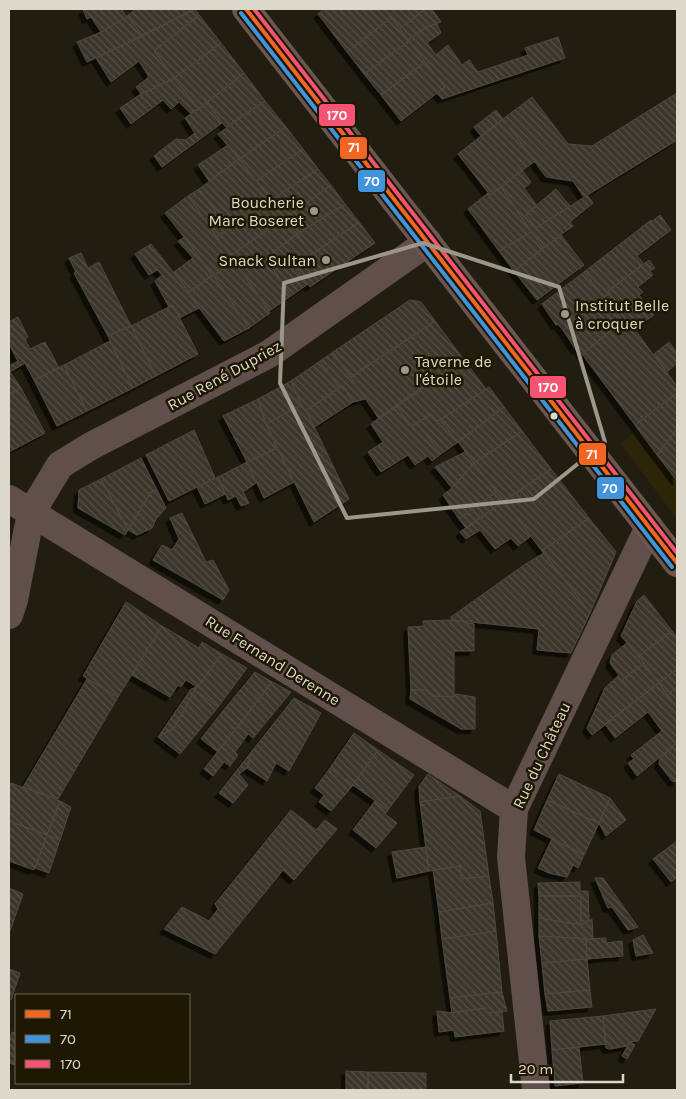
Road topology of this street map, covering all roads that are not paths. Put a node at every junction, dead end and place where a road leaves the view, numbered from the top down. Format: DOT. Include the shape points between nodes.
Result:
graph roads {
  1 [pos="246,9"];
  2 [pos="428,242"];
  3 [pos="20,506"];
  4 [pos="649,527"];
  5 [pos="677,563"];
  6 [pos="9,615"];
  7 [pos="514,808"];
  8 [pos="536,1090"];
  1 -- 2 [label="main road"];
  2 -- 3 [label="street, Rue René Dupriez" via="270,354 60,465"];
  2 -- 4 [label="main road"];
  3 -- 6 [label="street" via="14,600"];
  3 -- 7 [label="street, Rue Fernand Derenne"];
  4 -- 5 [label="main road"];
  4 -- 7 [label="street, Rue du Château"];
  7 -- 8 [label="street, Rue du Château" via="511,858"];
}
